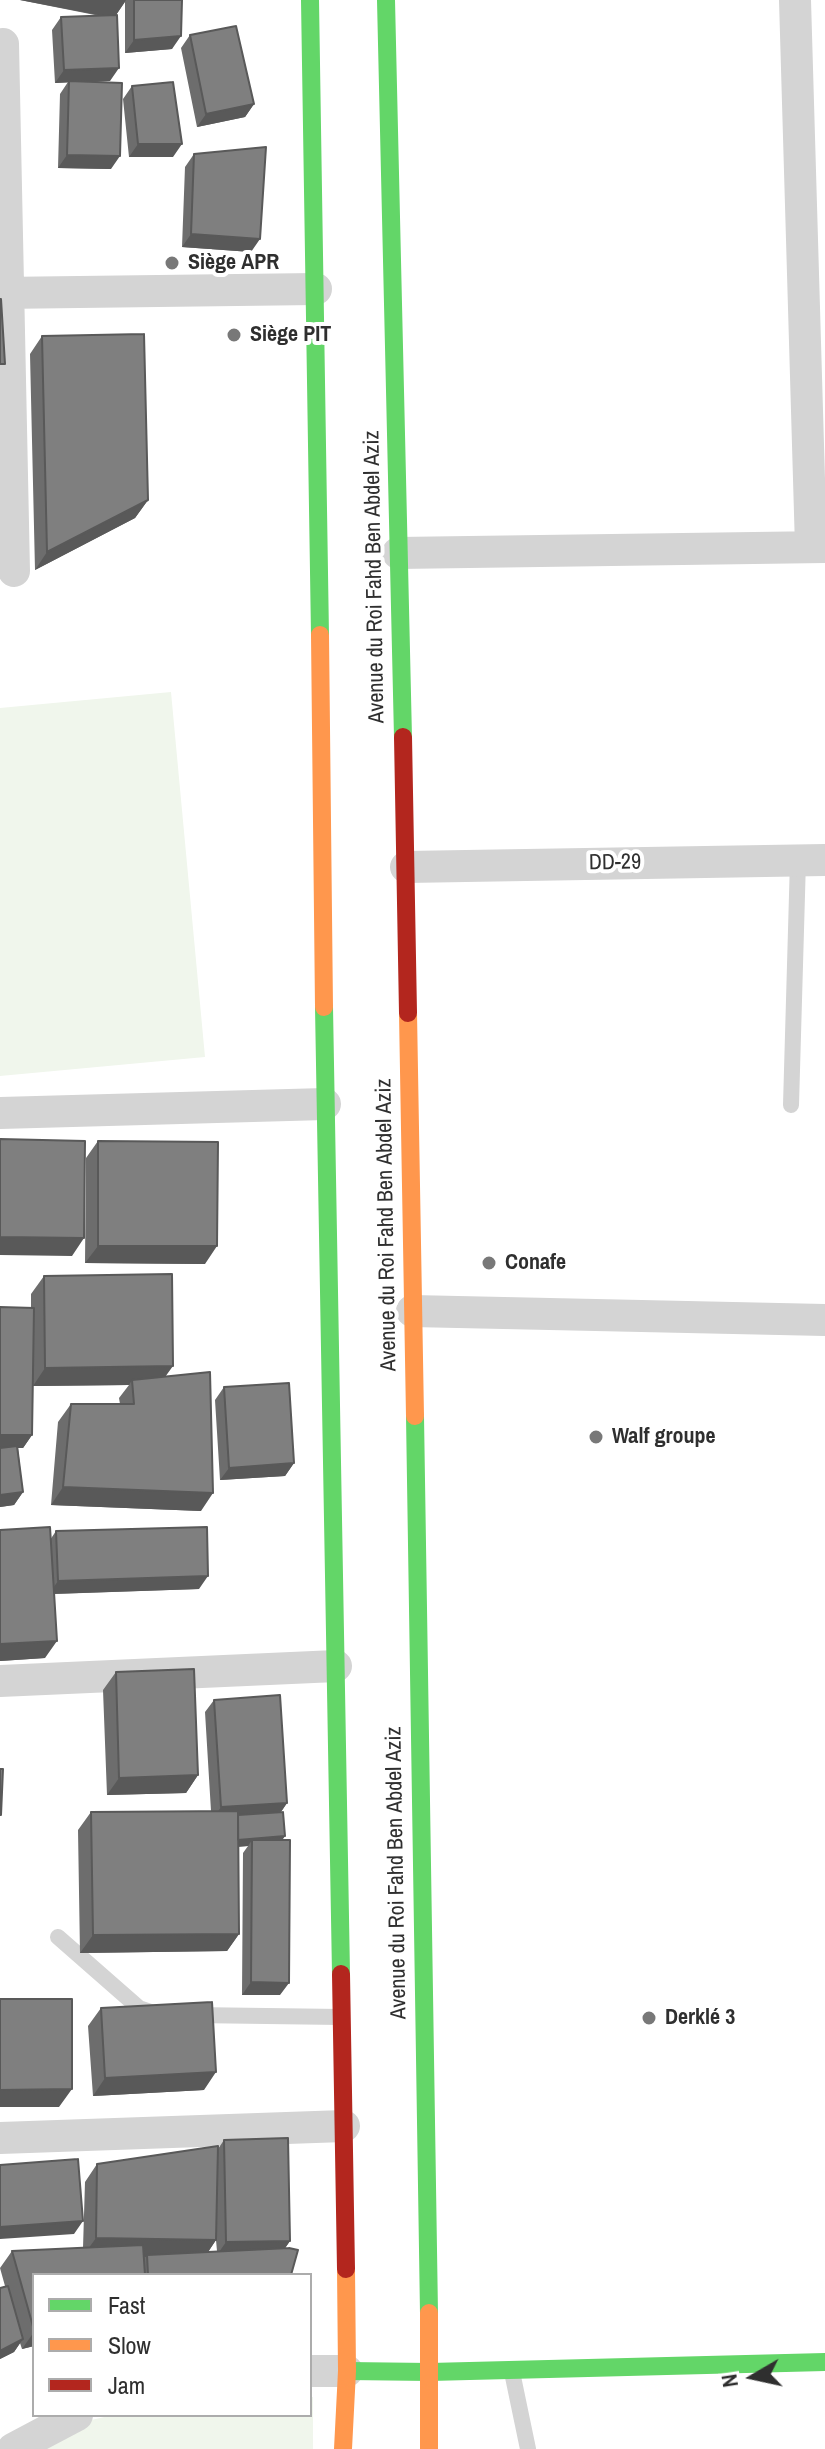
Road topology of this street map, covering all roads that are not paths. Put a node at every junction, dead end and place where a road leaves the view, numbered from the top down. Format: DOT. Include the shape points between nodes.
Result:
graph roads {
  1 [pos="310,0"];
  2 [pos="386,0"];
  3 [pos="795,0"];
  4 [pos="3,44"];
  5 [pos="316,289"];
  6 [pos="4,293"];
  7 [pos="818,547"];
  8 [pos="398,553"];
  9 [pos="14,571"];
  10 [pos="811,860"];
  11 [pos="406,867"];
  12 [pos="325,1104"];
  13 [pos="791,1105"];
  14 [pos="0,1113"];
  15 [pos="412,1311"];
  16 [pos="825,1320"];
  17 [pos="336,1666"];
  18 [pos="0,1681"];
  19 [pos="58,1937"];
  20 [pos="342,2017"];
  21 [pos="344,2126"];
  22 [pos="0,2138"];
  23 [pos="825,2362"];
  24 [pos="512,2370"];
  25 [pos="312,2371"];
  26 [pos="347,2371"];
  27 [pos="430,2372"];
  28 [pos="73,2417"];
  29 [pos="13,2449"];
  30 [pos="343,2449"];
  31 [pos="429,2449"];
  32 [pos="528,2449"];
  1 -- 5 [label="main road"];
  2 -- 8 [label="main road, Avenue du Roi Fahd Ben Abdel Aziz"];
  3 -- 7 [label="street"];
  4 -- 6 [label="street"];
  5 -- 6 [label="street"];
  5 -- 12 [label="main road"];
  6 -- 9 [label="street"];
  7 -- 8 [label="street"];
  8 -- 11 [label="main road, Avenue du Roi Fahd Ben Abdel Aziz"];
  10 -- 11 [label="street, DD-29"];
  10 -- 13 [label="lane"];
  11 -- 15 [label="main road, Avenue du Roi Fahd Ben Abdel Aziz"];
  12 -- 14 [label="street"];
  12 -- 17 [label="main road"];
  15 -- 16 [label="street"];
  15 -- 27 [label="main road, Avenue du Roi Fahd Ben Abdel Aziz"];
  17 -- 18 [label="street"];
  17 -- 20 [label="main road"];
  19 -- 20 [label="lane" via="139,2008 160,2015"];
  20 -- 21 [label="main road"];
  21 -- 22 [label="street"];
  21 -- 26 [label="main road"];
  23 -- 24 [label="main road"];
  24 -- 27 [label="main road"];
  24 -- 32 [label="lane"];
  25 -- 26 [label="street"];
  26 -- 27 [label="main road"];
  26 -- 30 [label="main road"];
  27 -- 31 [label="main road, Avenue du Roi Fahd Ben Abdel Aziz"];
  28 -- 29 [label="street"];
}
